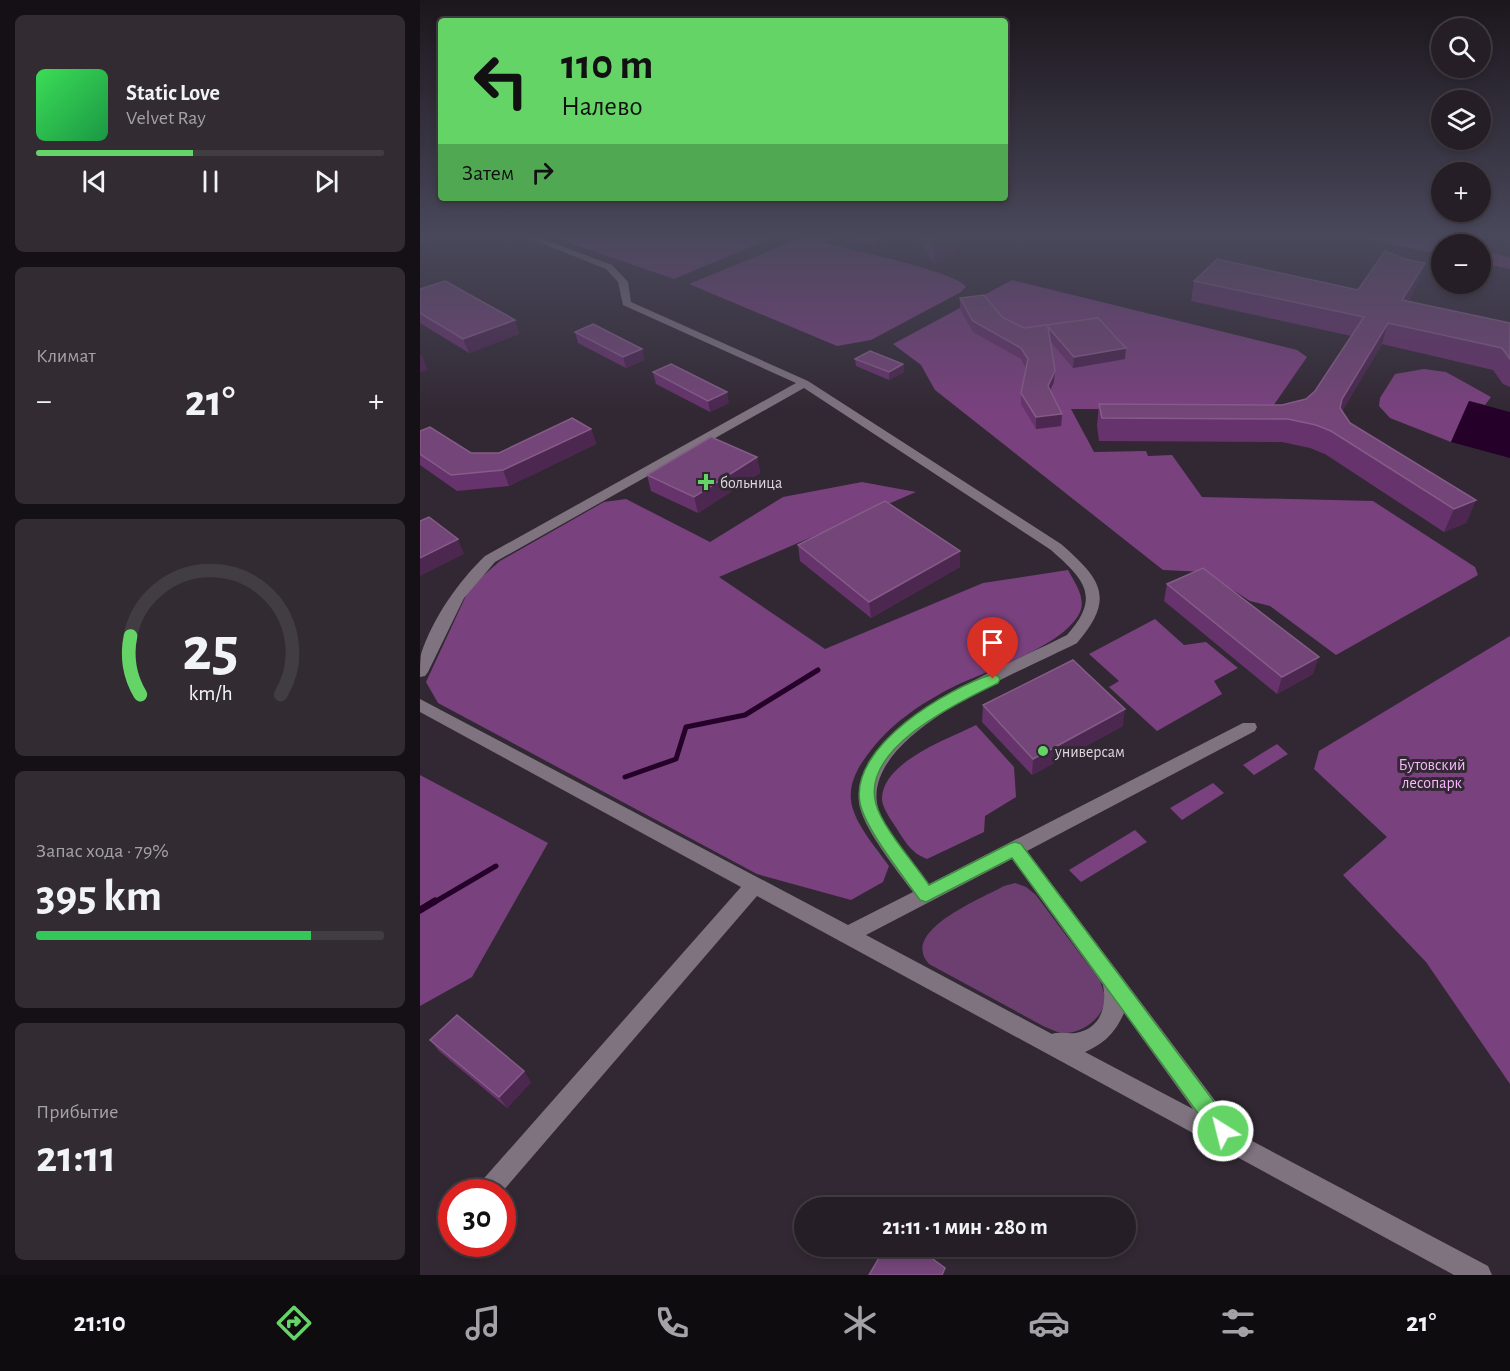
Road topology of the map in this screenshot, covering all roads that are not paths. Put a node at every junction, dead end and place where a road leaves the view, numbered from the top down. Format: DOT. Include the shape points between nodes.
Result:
graph roads {
  1 [pos="626,294"];
  2 [pos="804,383"];
  3 [pos="420,672"];
  4 [pos="420,705"];
  5 [pos="1249,727"];
  6 [pos="1015,849"];
  7 [pos="754,885"];
  8 [pos="926,895"];
  9 [pos="848,935"];
  10 [pos="1110,976"];
  11 [pos="1040,1039"];
  12 [pos="1247,1151"];
  13 [pos="498,1179"];
  14 [pos="1479,1275"];
  1 -- 2 [label="street" via="626,303"];
  2 -- 3 [label="street" via="490,559 462,587"];
  2 -- 8 [label="street" via="1056,547 1080,567 1092,587 1094,606 1087,624 1072,639 920,718 877,763 867,783 868,804"];
  4 -- 7 [label="street"];
  5 -- 6 [label="street"];
  6 -- 8 [label="street"];
  6 -- 10 [label="street"];
  7 -- 9 [label="street"];
  7 -- 13 [label="street"];
  8 -- 9 [label="street"];
  9 -- 11 [label="street"];
  10 -- 11 [label="street" via="1116,1005 1100,1034 1082,1044 1064,1045"];
  10 -- 12 [label="street" via="1223,1131"];
  11 -- 12 [label="street"];
  12 -- 14 [label="street"];
}
